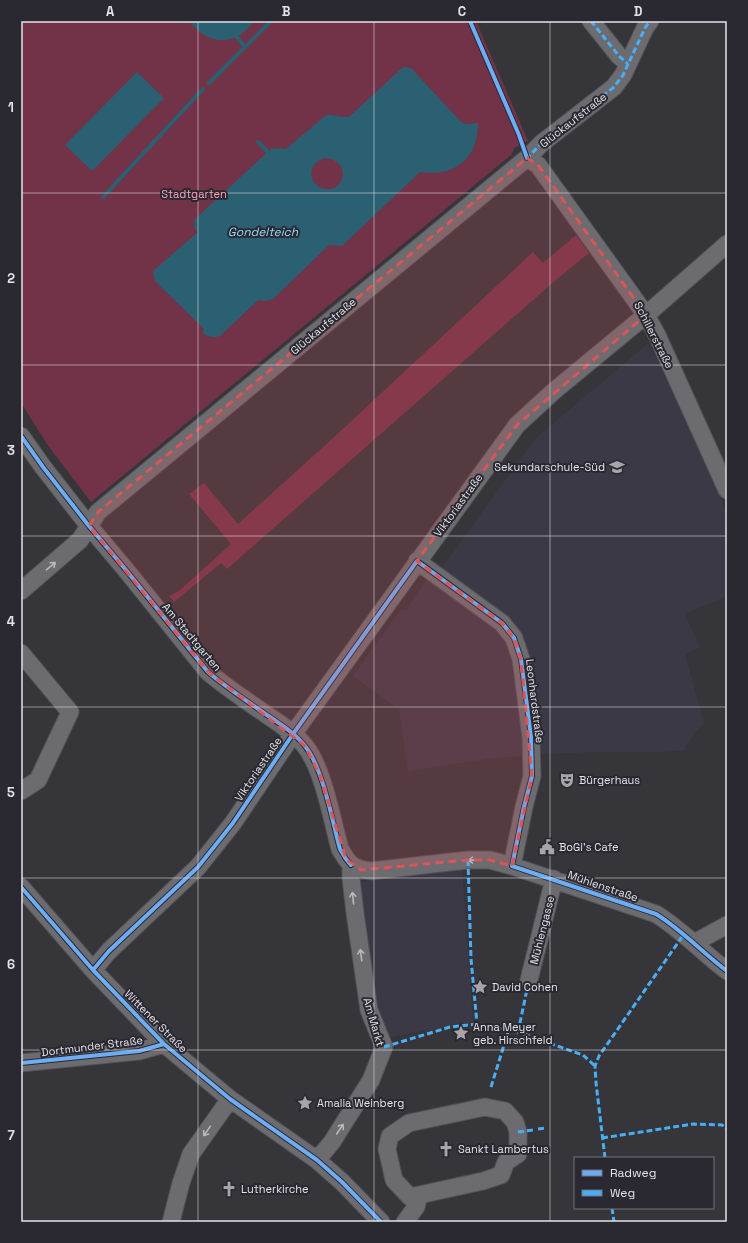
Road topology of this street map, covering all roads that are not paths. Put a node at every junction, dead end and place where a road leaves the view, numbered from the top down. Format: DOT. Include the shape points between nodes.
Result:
graph roads {
  1 [pos="590,21"];
  2 [pos="650,21"];
  3 [pos="628,64"];
  4 [pos="527,158"];
  5 [pos="727,244"];
  6 [pos="646,315"];
  7 [pos="21,436"];
  8 [pos="727,490"];
  9 [pos="89,526"];
  10 [pos="417,561"];
  11 [pos="21,591"];
  12 [pos="21,653"];
  13 [pos="293,734"];
  14 [pos="21,791"];
  15 [pos="351,866"];
  16 [pos="512,866"];
  17 [pos="554,879"];
  18 [pos="21,887"];
  19 [pos="727,925"];
  20 [pos="689,938"];
  21 [pos="93,970"];
  22 [pos="727,972"];
  23 [pos="529,980"];
  24 [pos="164,1044"];
  25 [pos="21,1063"];
  26 [pos="230,1099"];
  27 [pos="317,1160"];
  28 [pos="419,1196"];
  29 [pos="171,1222"];
  30 [pos="380,1222"];
  31 [pos="405,1222"];
  1 -- 3 [label="street"];
  2 -- 3 [label="street, Glückaufstraße"];
  3 -- 4 [label="street, Glückaufstraße" via="614,87 542,143"];
  4 -- 6 [label="street, Schillerstraße" via="538,165"];
  4 -- 9 [label="street, Glückaufstraße" via="98,512"];
  5 -- 6 [label="street, Viktoriastraße"];
  6 -- 8 [label="street, Schillerstraße"];
  6 -- 10 [label="street, Viktoriastraße" via="516,426"];
  7 -- 9 [label="street, Am Stadtgarten"];
  11 -- 9 [label="street, Glückaufstraße, one-way" via="80,540"];
  9 -- 13 [label="street, Am Stadtgarten" via="208,672"];
  10 -- 13 [label="street, Viktoriastraße"];
  10 -- 16 [label="street, Leonhardstraße" via="502,623 514,638 521,659 531,737 532,776"];
  12 -- 14 [label="street" via="70,712 38,780"];
  13 -- 15 [label="street, Am Stadtgarten" via="305,746 315,764 340,848"];
  13 -- 21 [label="street, Viktoriastraße" via="233,823 198,867 109,951"];
  16 -- 15 [label="street, Mühlenstraße, one-way" via="490,860 468,860 371,871"];
  27 -- 15 [label="street, Am Markt, one-way" via="332,1142 371,1080 384,1047 369,1010"];
  16 -- 17 [label="street, Mühlenstraße"];
  17 -- 20 [label="street, Mühlenstraße" via="656,914"];
  17 -- 23 [label="street, Mühlengasse"];
  18 -- 21 [label="street, Wittener Straße"];
  19 -- 20 [label="street"];
  20 -- 22 [label="street, Mühlenstraße"];
  21 -- 24 [label="street, Wittener Straße"];
  24 -- 25 [label="street, Dortmunder Straße" via="139,1051"];
  24 -- 26 [label="street, Wittener Straße"];
  26 -- 27 [label="street, Wittener Straße"];
  26 -- 29 [label="street, one-way" via="191,1154"];
  27 -- 30 [label="street, Wittener Straße"];
  28 -- 28 [label="street" via="501,1175 506,1162 518,1154 518,1132 515,1122 505,1111 485,1108 409,1123 390,1136 387,1150 394,1180 410,1197"];
  28 -- 31 [label="street" via="416,1207"];
}
